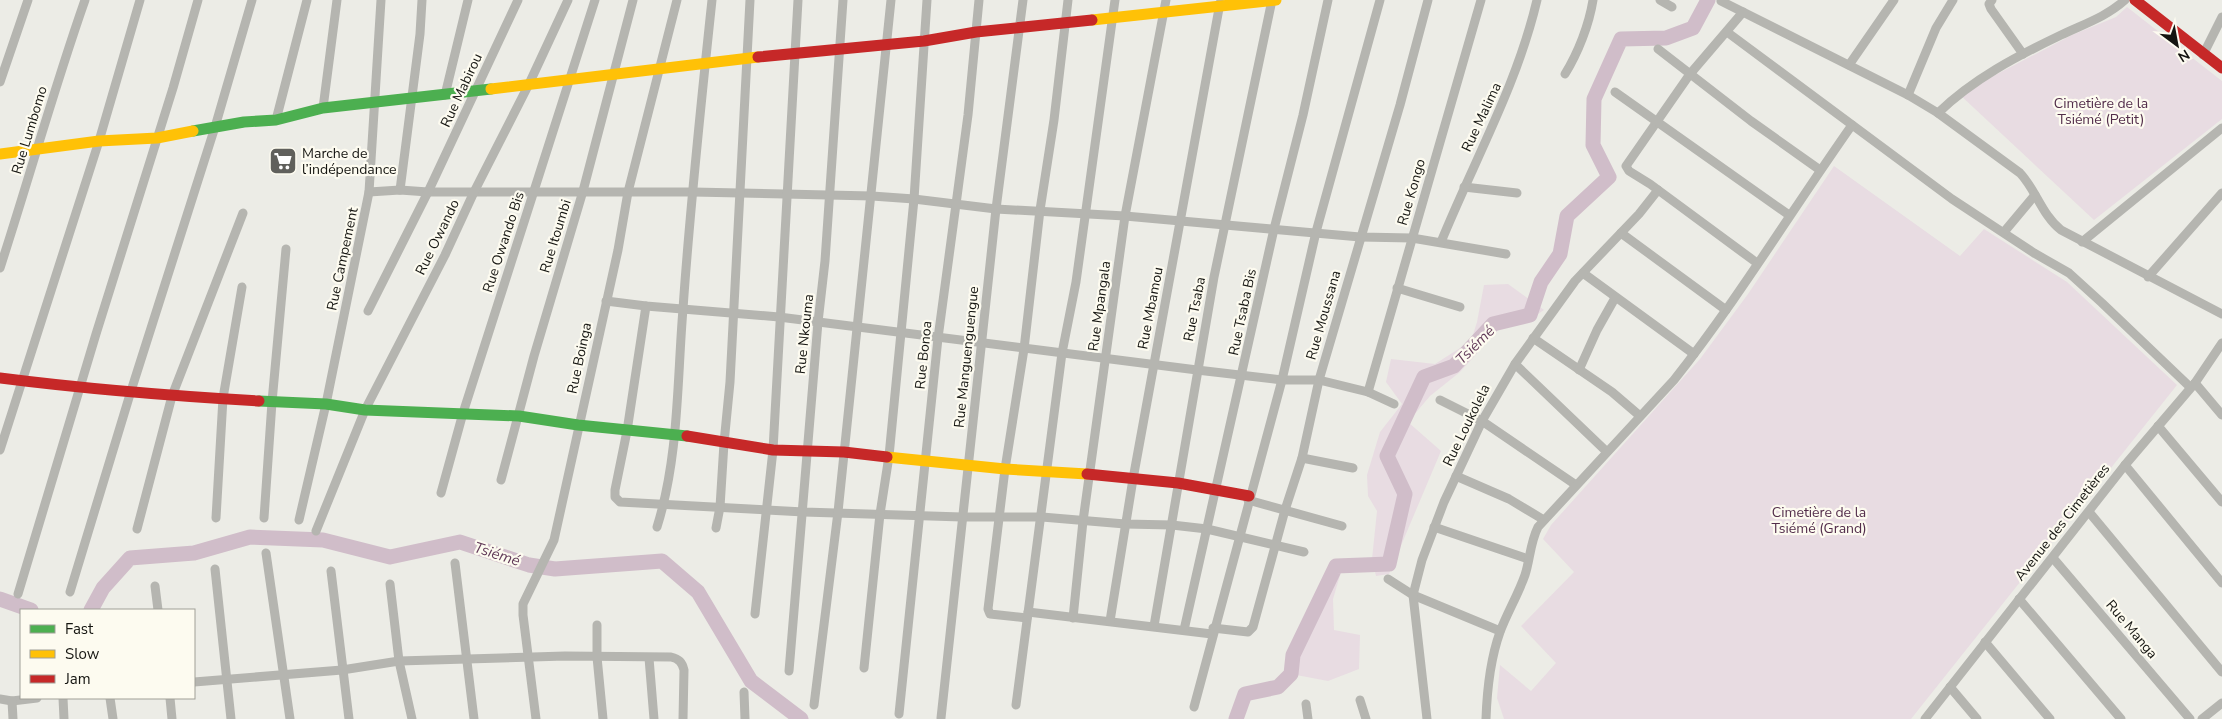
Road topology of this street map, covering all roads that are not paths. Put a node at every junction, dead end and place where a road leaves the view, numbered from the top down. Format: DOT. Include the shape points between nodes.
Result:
graph roads {
  1 [pos="28,0"];
  2 [pos="85,0"];
  3 [pos="140,0"];
  4 [pos="198,0"];
  5 [pos="252,0"];
  6 [pos="307,0"];
  7 [pos="337,0"];
  8 [pos="381,0"];
  9 [pos="422,0"];
  10 [pos="468,0"];
  11 [pos="518,0"];
  12 [pos="568,0"];
  13 [pos="594,0"];
  14 [pos="633,0"];
  15 [pos="677,0"];
  16 [pos="712,0"];
  17 [pos="750,0"];
  18 [pos="798,0"];
  19 [pos="843,0"];
  20 [pos="891,0"];
  21 [pos="928,0"];
  22 [pos="979,0"];
  23 [pos="1023,0"];
  24 [pos="1068,0"];
  25 [pos="1115,0"];
  26 [pos="1166,0"];
  27 [pos="1274,0"];
  28 [pos="1328,0"];
  29 [pos="1380,0"];
  30 [pos="1428,0"];
  31 [pos="1482,0"];
  32 [pos="1537,0"];
  33 [pos="1593,0"];
  34 [pos="1660,0"];
  35 [pos="1894,0"];
  36 [pos="1953,0"];
  37 [pos="1992,0"];
  38 [pos="2125,0"];
  39 [pos="2135,0"];
  40 [pos="1721,1"];
  41 [pos="1220,3"];
  42 [pos="1672,7"];
  43 [pos="1164,12"];
  44 [pos="1743,12"];
  45 [pos="2222,17"];
  46 [pos="1112,18"];
  47 [pos="1065,22"];
  48 [pos="1020,28"];
  49 [pos="976,32"];
  50 [pos="1727,32"];
  51 [pos="924,41"];
  52 [pos="887,44"];
  53 [pos="840,48"];
  54 [pos="1658,49"];
  55 [pos="795,54"];
  56 [pos="2023,54"];
  57 [pos="2203,55"];
  58 [pos="748,58"];
  59 [pos="705,64"];
  60 [pos="1849,65"];
  61 [pos="2222,68"];
  62 [pos="659,71"];
  63 [pos="1565,74"];
  64 [pos="1690,74"];
  65 [pos="613,75"];
  66 [pos="569,81"];
  67 [pos="0,82"];
  68 [pos="529,84"];
  69 [pos="476,91"];
  70 [pos="1615,92"];
  71 [pos="445,95"];
  72 [pos="1908,95"];
  73 [pos="412,97"];
  74 [pos="374,102"];
  75 [pos="323,108"];
  76 [pos="1938,113"];
  77 [pos="276,120"];
  78 [pos="1658,122"];
  79 [pos="1852,125"];
  80 [pos="215,127"];
  81 [pos="2222,128"];
  82 [pos="157,138"];
  83 [pos="100,141"];
  84 [pos="39,148"];
  85 [pos="0,154"];
  86 [pos="1820,170"];
  87 [pos="1464,187"];
  88 [pos="400,190"];
  89 [pos="1658,190"];
  90 [pos="534,191"];
  91 [pos="369,192"];
  92 [pos="428,192"];
  93 [pos="474,192"];
  94 [pos="582,192"];
  95 [pos="628,192"];
  96 [pos="694,192"];
  97 [pos="740,193"];
  98 [pos="1517,193"];
  99 [pos="2222,193"];
  100 [pos="788,194"];
  101 [pos="2035,195"];
  102 [pos="830,196"];
  103 [pos="872,196"];
  104 [pos="914,199"];
  105 [pos="956,204"];
  106 [pos="996,209"];
  107 [pos="1040,210"];
  108 [pos="243,213"];
  109 [pos="1085,215"];
  110 [pos="1789,215"];
  111 [pos="1126,216"];
  112 [pos="1181,222"];
  113 [pos="1225,225"];
  114 [pos="1274,229"];
  115 [pos="1316,232"];
  116 [pos="2004,232"];
  117 [pos="1621,233"];
  118 [pos="1360,237"];
  119 [pos="1412,238"];
  120 [pos="1441,242"];
  121 [pos="2082,242"];
  122 [pos="286,249"];
  123 [pos="1506,254"];
  124 [pos="1757,263"];
  125 [pos="0,268"];
  126 [pos="1583,273"];
  127 [pos="2148,277"];
  128 [pos="242,287"];
  129 [pos="1397,288"];
  130 [pos="1615,298"];
  131 [pos="606,300"];
  132 [pos="646,306"];
  133 [pos="1460,307"];
  134 [pos="682,310"];
  135 [pos="1726,310"];
  136 [pos="368,311"];
  137 [pos="733,313"];
  138 [pos="2222,314"];
  139 [pos="778,318"];
  140 [pos="818,322"];
  141 [pos="857,328"];
  142 [pos="899,334"];
  143 [pos="938,338"];
  144 [pos="1533,338"];
  145 [pos="2222,343"];
  146 [pos="982,344"];
  147 [pos="1024,349"];
  148 [pos="1062,354"];
  149 [pos="1694,354"];
  150 [pos="1105,359"];
  151 [pos="1153,364"];
  152 [pos="1516,364"];
  153 [pos="1197,370"];
  154 [pos="1579,370"];
  155 [pos="1242,375"];
  156 [pos="0,378"];
  157 [pos="24,380"];
  158 [pos="1282,380"];
  159 [pos="1319,380"];
  160 [pos="2192,385"];
  161 [pos="80,388"];
  162 [pos="130,391"];
  163 [pos="1368,392"];
  164 [pos="172,396"];
  165 [pos="223,398"];
  166 [pos="1440,400"];
  167 [pos="272,402"];
  168 [pos="326,404"];
  169 [pos="1394,404"];
  170 [pos="365,410"];
  171 [pos="463,413"];
  172 [pos="2222,415"];
  173 [pos="519,416"];
  174 [pos="1640,416"];
  175 [pos="1482,420"];
  176 [pos="578,425"];
  177 [pos="2158,426"];
  178 [pos="627,431"];
  179 [pos="675,434"];
  180 [pos="724,443"];
  181 [pos="0,450"];
  182 [pos="773,450"];
  183 [pos="807,452"];
  184 [pos="844,452"];
  185 [pos="1607,452"];
  186 [pos="889,456"];
  187 [pos="1302,458"];
  188 [pos="925,461"];
  189 [pos="2125,465"];
  190 [pos="968,466"];
  191 [pos="1353,468"];
  192 [pos="1005,469"];
  193 [pos="1046,472"];
  194 [pos="1090,474"];
  195 [pos="1456,476"];
  196 [pos="1132,479"];
  197 [pos="501,480"];
  198 [pos="1178,483"];
  199 [pos="1576,485"];
  200 [pos="1216,489"];
  201 [pos="441,493"];
  202 [pos="1249,498"];
  203 [pos="2222,502"];
  204 [pos="664,504"];
  205 [pos="720,507"];
  206 [pos="767,509"];
  207 [pos="1285,510"];
  208 [pos="804,512"];
  209 [pos="838,512"];
  210 [pos="2089,512"];
  211 [pos="880,514"];
  212 [pos="918,515"];
  213 [pos="1000,516"];
  214 [pos="962,517"];
  215 [pos="1042,517"];
  216 [pos="216,518"];
  217 [pos="264,518"];
  218 [pos="299,520"];
  219 [pos="1544,520"];
  220 [pos="1083,521"];
  221 [pos="1125,524"];
  222 [pos="1172,525"];
  223 [pos="1342,526"];
  224 [pos="656,527"];
  225 [pos="1434,527"];
  226 [pos="716,528"];
  227 [pos="137,529"];
  228 [pos="1208,529"];
  229 [pos="316,531"];
  230 [pos="1240,537"];
  231 [pos="1275,545"];
  232 [pos="1304,552"];
  233 [pos="266,554"];
  234 [pos="2053,558"];
  235 [pos="1528,559"];
  236 [pos="455,563"];
  237 [pos="215,569"];
  238 [pos="330,571"];
  239 [pos="1388,579"];
  240 [pos="2222,583"];
  241 [pos="390,584"];
  242 [pos="155,586"];
  243 [pos="70,592"];
  244 [pos="18,594"];
  245 [pos="1413,595"];
  246 [pos="2019,599"];
  247 [pos="158,609"];
  248 [pos="755,614"];
  249 [pos="1027,615"];
  250 [pos="1073,618"];
  251 [pos="1110,621"];
  252 [pos="597,625"];
  253 [pos="1154,626"];
  254 [pos="1184,630"];
  255 [pos="1213,631"];
  256 [pos="1500,631"];
  257 [pos="1985,642"];
  258 [pos="529,657"];
  259 [pos="597,657"];
  260 [pos="649,658"];
  261 [pos="467,660"];
  262 [pos="399,661"];
  263 [pos="864,668"];
  264 [pos="342,670"];
  265 [pos="789,671"];
  266 [pos="2222,672"];
  267 [pos="285,675"];
  268 [pos="227,679"];
  269 [pos="195,682"];
  270 [pos="1950,687"];
  271 [pos="744,692"];
  272 [pos="0,699"];
  273 [pos="24,699"];
  274 [pos="63,699"];
  275 [pos="110,699"];
  276 [pos="170,699"];
  277 [pos="12,700"];
  278 [pos="1360,700"];
  279 [pos="2222,703"];
  280 [pos="1306,704"];
  281 [pos="814,705"];
  282 [pos="1016,705"];
  283 [pos="1194,707"];
  284 [pos="899,714"];
  285 [pos="941,718"];
  286 [pos="13,719"];
  287 [pos="64,719"];
  288 [pos="113,719"];
  289 [pos="172,719"];
  290 [pos="231,719"];
  291 [pos="290,719"];
  292 [pos="348,719"];
  293 [pos="412,719"];
  294 [pos="474,719"];
  295 [pos="536,719"];
  296 [pos="603,719"];
  297 [pos="654,719"];
  298 [pos="683,719"];
  299 [pos="745,719"];
  300 [pos="1308,719"];
  301 [pos="1366,719"];
  302 [pos="1427,719"];
  303 [pos="1486,719"];
  304 [pos="1925,719"];
  305 [pos="1977,719"];
  306 [pos="2050,719"];
  307 [pos="2121,719"];
  308 [pos="2190,719"];
  309 [pos="2202,719"];
  1 -- 67 [label="street"];
  2 -- 84 [label="street, Rue Lumbomo"];
  3 -- 83 [label="street"];
  4 -- 82 [label="street"];
  5 -- 80 [label="street"];
  6 -- 77 [label="street"];
  7 -- 75 [label="street"];
  8 -- 74 [label="street, Rue Campement"];
  9 -- 73 [label="street"];
  10 -- 71 [label="street"];
  11 -- 69 [label="street, Rue Mabirou"];
  12 -- 68 [label="street, Rue Owando"];
  13 -- 66 [label="street, Rue Owando Bis"];
  14 -- 65 [label="street, Rue Itoumbi"];
  15 -- 62 [label="street, Rue Boinga"];
  16 -- 59 [label="street"];
  17 -- 58 [label="street"];
  18 -- 55 [label="street"];
  19 -- 53 [label="street, Rue Nkouma"];
  20 -- 52 [label="street"];
  21 -- 51 [label="street"];
  22 -- 49 [label="street, Rue Bonoa"];
  23 -- 48 [label="street, Rue Manguenguengue"];
  24 -- 47 [label="street"];
  25 -- 46 [label="street"];
  26 -- 43 [label="street, Rue Mpangala"];
  27 -- 41 [label="main road"];
  27 -- 113 [label="street, Rue Tsaba"];
  28 -- 114 [label="street, Rue Tsaba Bis"];
  29 -- 115 [label="street"];
  30 -- 118 [label="street, Rue Moussana"];
  31 -- 119 [label="street, Rue Kongo"];
  32 -- 87 [label="street, Rue Malima" via="1528,39 1506,97"];
  33 -- 63 [label="street" via="1573,62"];
  34 -- 42 [label="street"];
  35 -- 60 [label="street"];
  36 -- 72 [label="street" via="1936,28"];
  37 -- 56 [label="street" via="1989,4 1991,10"];
  38 -- 56 [label="street" via="2102,17"];
  39 -- 57 [label="main road"];
  40 -- 44 [label="street"];
  41 -- 43 [label="main road"];
  41 -- 112 [label="street, Rue Mbamou"];
  43 -- 46 [label="main road"];
  43 -- 111 [label="street, Rue Mpangala"];
  44 -- 50 [label="street"];
  44 -- 60 [label="street"];
  45 -- 57 [label="street"];
  46 -- 47 [label="main road"];
  46 -- 109 [label="street"];
  47 -- 48 [label="main road"];
  47 -- 107 [label="street"];
  48 -- 49 [label="main road"];
  48 -- 106 [label="street, Rue Manguenguengue"];
  49 -- 51 [label="main road"];
  49 -- 105 [label="street, Rue Bonoa"];
  50 -- 64 [label="street"];
  50 -- 79 [label="street"];
  51 -- 52 [label="main road"];
  51 -- 104 [label="street"];
  52 -- 53 [label="main road"];
  52 -- 103 [label="street"];
  53 -- 55 [label="main road"];
  53 -- 102 [label="street, Rue Nkouma"];
  54 -- 64 [label="street"];
  55 -- 58 [label="main road"];
  55 -- 100 [label="street"];
  56 -- 76 [label="street" via="1973,82"];
  57 -- 61 [label="main road"];
  58 -- 59 [label="main road"];
  58 -- 97 [label="street"];
  59 -- 62 [label="main road"];
  59 -- 96 [label="street"];
  60 -- 72 [label="street"];
  62 -- 65 [label="main road"];
  62 -- 95 [label="street, Rue Boinga"];
  64 -- 78 [label="street"];
  64 -- 86 [label="street"];
  65 -- 66 [label="main road"];
  65 -- 94 [label="street, Rue Itoumbi"];
  66 -- 68 [label="main road"];
  66 -- 90 [label="street, Rue Owando Bis"];
  68 -- 69 [label="main road"];
  68 -- 93 [label="street, Rue Owando"];
  69 -- 71 [label="main road"];
  69 -- 92 [label="street, Rue Mabirou"];
  70 -- 78 [label="street"];
  71 -- 73 [label="main road"];
  72 -- 76 [label="street"];
  73 -- 74 [label="main road"];
  73 -- 88 [label="street"];
  74 -- 75 [label="main road"];
  74 -- 91 [label="street, Rue Campement"];
  75 -- 77 [label="main road"];
  76 -- 101 [label="street" via="2020,173"];
  77 -- 80 [label="main road"];
  78 -- 89 [label="street" via="1626,166"];
  78 -- 110 [label="street"];
  79 -- 86 [label="street"];
  79 -- 116 [label="street" via="1952,199"];
  80 -- 82 [label="main road"];
  80 -- 162 [label="street"];
  81 -- 121 [label="street"];
  82 -- 83 [label="main road"];
  82 -- 161 [label="street"];
  83 -- 84 [label="main road"];
  83 -- 157 [label="street"];
  84 -- 85 [label="main road"];
  84 -- 125 [label="street, Rue Lumbomo"];
  86 -- 110 [label="street"];
  87 -- 98 [label="street"];
  87 -- 120 [label="street, Rue Malima"];
  88 -- 91 [label="street"];
  88 -- 92 [label="street"];
  89 -- 117 [label="street, Rue Loukolela"];
  89 -- 124 [label="street"];
  90 -- 93 [label="street"];
  90 -- 94 [label="street"];
  90 -- 171 [label="street, Rue Owando Bis"];
  91 -- 168 [label="street, Rue Campement"];
  92 -- 93 [label="street"];
  92 -- 136 [label="street, Rue Mabirou"];
  93 -- 170 [label="street, Rue Owando"];
  94 -- 95 [label="street"];
  94 -- 173 [label="street, Rue Itoumbi"];
  95 -- 96 [label="street"];
  95 -- 131 [label="street, Rue Boinga"];
  96 -- 97 [label="street"];
  96 -- 134 [label="street"];
  97 -- 100 [label="street"];
  97 -- 137 [label="street"];
  99 -- 127 [label="street"];
  100 -- 102 [label="street"];
  100 -- 139 [label="street"];
  101 -- 116 [label="street"];
  101 -- 121 [label="street" via="2055,224"];
  102 -- 103 [label="street"];
  102 -- 140 [label="street, Rue Nkouma"];
  103 -- 104 [label="street"];
  103 -- 141 [label="street"];
  104 -- 105 [label="street"];
  104 -- 142 [label="street"];
  105 -- 106 [label="street"];
  105 -- 143 [label="street, Rue Bonoa"];
  106 -- 107 [label="street"];
  106 -- 146 [label="street, Rue Manguenguengue"];
  107 -- 109 [label="street"];
  107 -- 147 [label="street"];
  108 -- 164 [label="street"];
  109 -- 111 [label="street"];
  109 -- 148 [label="street"];
  110 -- 124 [label="street"];
  111 -- 112 [label="street"];
  111 -- 150 [label="street, Rue Mpangala"];
  112 -- 113 [label="street"];
  112 -- 151 [label="street, Rue Mbamou"];
  113 -- 114 [label="street"];
  113 -- 153 [label="street, Rue Tsaba"];
  114 -- 115 [label="street"];
  114 -- 155 [label="street, Rue Tsaba Bis"];
  115 -- 118 [label="street"];
  115 -- 158 [label="street"];
  116 -- 160 [label="street" via="2069,273"];
  117 -- 126 [label="street, Rue Loukolela"];
  117 -- 135 [label="street"];
  118 -- 119 [label="street"];
  118 -- 159 [label="street, Rue Moussana"];
  119 -- 120 [label="street"];
  119 -- 129 [label="street, Rue Kongo"];
  120 -- 123 [label="street"];
  121 -- 127 [label="street"];
  122 -- 167 [label="street"];
  124 -- 135 [label="street"];
  126 -- 130 [label="street"];
  126 -- 144 [label="street, Rue Loukolela"];
  127 -- 138 [label="street"];
  128 -- 165 [label="street"];
  129 -- 133 [label="street"];
  129 -- 163 [label="street, Rue Kongo"];
  130 -- 149 [label="street"];
  130 -- 154 [label="street"];
  131 -- 132 [label="street"];
  131 -- 176 [label="street, Rue Boinga"];
  132 -- 134 [label="street"];
  132 -- 178 [label="street"];
  134 -- 137 [label="street"];
  134 -- 179 [label="street"];
  135 -- 149 [label="street"];
  137 -- 139 [label="street"];
  137 -- 180 [label="street"];
  139 -- 140 [label="street"];
  139 -- 182 [label="street"];
  140 -- 141 [label="street"];
  140 -- 183 [label="street, Rue Nkouma"];
  141 -- 142 [label="street"];
  141 -- 184 [label="street"];
  142 -- 143 [label="street"];
  142 -- 186 [label="street"];
  143 -- 146 [label="street"];
  143 -- 188 [label="street, Rue Bonoa"];
  144 -- 152 [label="street, Rue Loukolela"];
  144 -- 154 [label="street"];
  145 -- 160 [label="street, Avenue des Cimetières"];
  146 -- 147 [label="street"];
  146 -- 190 [label="street, Rue Manguenguengue"];
  147 -- 148 [label="street"];
  147 -- 192 [label="street"];
  148 -- 150 [label="street"];
  148 -- 193 [label="street"];
  149 -- 174 [label="street"];
  150 -- 151 [label="street"];
  150 -- 194 [label="street, Rue Mpangala"];
  151 -- 153 [label="street"];
  151 -- 196 [label="street, Rue Mbamou"];
  152 -- 175 [label="street, Rue Loukolela"];
  152 -- 185 [label="street"];
  153 -- 155 [label="street"];
  153 -- 198 [label="street, Rue Tsaba"];
  154 -- 174 [label="street"];
  155 -- 158 [label="street"];
  155 -- 200 [label="street, Rue Tsaba Bis"];
  156 -- 157 [label="main road"];
  157 -- 161 [label="main road"];
  157 -- 181 [label="street"];
  158 -- 159 [label="street"];
  158 -- 202 [label="street"];
  159 -- 163 [label="street"];
  159 -- 187 [label="street, Rue Moussana"];
  160 -- 172 [label="street"];
  160 -- 177 [label="street, Avenue des Cimetières"];
  161 -- 162 [label="main road"];
  161 -- 244 [label="street"];
  162 -- 164 [label="main road"];
  162 -- 243 [label="street"];
  163 -- 169 [label="street"];
  164 -- 165 [label="main road"];
  164 -- 227 [label="street"];
  165 -- 167 [label="main road"];
  165 -- 216 [label="street"];
  166 -- 175 [label="street"];
  167 -- 168 [label="main road"];
  167 -- 217 [label="street"];
  168 -- 170 [label="main road"];
  168 -- 218 [label="street, Rue Campement"];
  170 -- 171 [label="main road"];
  170 -- 229 [label="street, Rue Owando"];
  171 -- 173 [label="main road"];
  171 -- 201 [label="street, Rue Owando Bis"];
  173 -- 176 [label="main road"];
  173 -- 197 [label="street, Rue Itoumbi"];
  174 -- 185 [label="street"];
  175 -- 195 [label="street, Rue Loukolela"];
  175 -- 199 [label="street"];
  176 -- 178 [label="main road"];
  176 -- 258 [label="street, Rue Boinga" via="554,540 523,604"];
  177 -- 189 [label="street, Avenue des Cimetières"];
  177 -- 203 [label="street"];
  178 -- 179 [label="main road"];
  178 -- 204 [label="street" via="615,497 620,502"];
  179 -- 180 [label="main road"];
  179 -- 204 [label="street"];
  180 -- 182 [label="main road"];
  180 -- 205 [label="street"];
  182 -- 183 [label="main road"];
  182 -- 206 [label="street"];
  183 -- 184 [label="main road"];
  183 -- 208 [label="street, Rue Nkouma"];
  184 -- 186 [label="main road"];
  184 -- 209 [label="street"];
  185 -- 199 [label="street"];
  186 -- 188 [label="main road"];
  186 -- 211 [label="street"];
  187 -- 191 [label="street"];
  187 -- 207 [label="street, Rue Moussana"];
  188 -- 190 [label="main road"];
  188 -- 212 [label="street, Rue Bonoa"];
  189 -- 210 [label="street, Avenue des Cimetières"];
  189 -- 240 [label="street"];
  190 -- 192 [label="main road"];
  190 -- 214 [label="street, Rue Manguenguengue"];
  192 -- 193 [label="main road"];
  192 -- 213 [label="street"];
  193 -- 194 [label="main road"];
  193 -- 215 [label="street"];
  194 -- 196 [label="main road"];
  194 -- 220 [label="street, Rue Mpangala"];
  195 -- 219 [label="street" via="1509,499"];
  195 -- 225 [label="street, Rue Loukolela"];
  196 -- 198 [label="main road"];
  196 -- 221 [label="street, Rue Mbamou"];
  198 -- 200 [label="main road"];
  198 -- 222 [label="street, Rue Tsaba"];
  199 -- 219 [label="street"];
  200 -- 202 [label="main road"];
  200 -- 228 [label="street, Rue Tsaba Bis"];
  202 -- 207 [label="street"];
  202 -- 230 [label="street"];
  204 -- 205 [label="street"];
  204 -- 224 [label="street"];
  205 -- 206 [label="street"];
  205 -- 226 [label="street"];
  206 -- 208 [label="street"];
  206 -- 248 [label="street"];
  207 -- 223 [label="street"];
  207 -- 231 [label="street, Rue Moussana"];
  208 -- 209 [label="street"];
  208 -- 265 [label="street, Rue Nkouma"];
  209 -- 211 [label="street"];
  209 -- 281 [label="street"];
  210 -- 234 [label="street, Avenue des Cimetières"];
  210 -- 266 [label="street"];
  211 -- 212 [label="street"];
  211 -- 263 [label="street"];
  212 -- 214 [label="street"];
  212 -- 284 [label="street, Rue Bonoa"];
  213 -- 214 [label="street"];
  213 -- 215 [label="street"];
  213 -- 249 [label="street" via="988,612"];
  214 -- 285 [label="street, Rue Manguenguengue"];
  215 -- 220 [label="street"];
  215 -- 249 [label="street"];
  219 -- 235 [label="street" via="1534,536"];
  220 -- 221 [label="street"];
  220 -- 250 [label="street, Rue Mpangala"];
  221 -- 222 [label="street"];
  221 -- 251 [label="street, Rue Mbamou"];
  222 -- 228 [label="street"];
  222 -- 253 [label="street, Rue Tsaba"];
  225 -- 235 [label="street"];
  225 -- 245 [label="street, Rue Loukolela"];
  228 -- 230 [label="street"];
  228 -- 254 [label="street, Rue Tsaba Bis"];
  230 -- 231 [label="street"];
  230 -- 255 [label="street"];
  231 -- 232 [label="street"];
  231 -- 255 [label="street, Rue Moussana" via="1253,627 1248,632"];
  233 -- 267 [label="street"];
  234 -- 246 [label="street, Avenue des Cimetières"];
  234 -- 308 [label="street, Rue Manga"];
  235 -- 256 [label="street" via="1520,587"];
  236 -- 261 [label="street"];
  237 -- 268 [label="street"];
  238 -- 264 [label="street"];
  239 -- 245 [label="street"];
  241 -- 262 [label="street"];
  242 -- 247 [label="street"];
  245 -- 256 [label="street"];
  245 -- 302 [label="street, Rue Loukolela"];
  246 -- 257 [label="street, Avenue des Cimetières"];
  246 -- 307 [label="street"];
  249 -- 250 [label="street"];
  249 -- 282 [label="street"];
  250 -- 251 [label="street"];
  251 -- 253 [label="street"];
  252 -- 259 [label="street"];
  253 -- 254 [label="street"];
  254 -- 255 [label="street"];
  255 -- 283 [label="street"];
  256 -- 303 [label="street" via="1490,670"];
  257 -- 270 [label="street, Avenue des Cimetières"];
  257 -- 306 [label="street"];
  258 -- 259 [label="street"];
  258 -- 261 [label="street"];
  258 -- 295 [label="street, Rue Boinga"];
  259 -- 260 [label="street"];
  259 -- 296 [label="street"];
  260 -- 297 [label="street"];
  260 -- 298 [label="street" via="672,657 683,663"];
  261 -- 262 [label="street"];
  261 -- 294 [label="street"];
  262 -- 264 [label="street"];
  262 -- 293 [label="street"];
  264 -- 267 [label="street"];
  264 -- 292 [label="street"];
  267 -- 268 [label="street"];
  267 -- 291 [label="street"];
  268 -- 269 [label="street"];
  268 -- 290 [label="street"];
  270 -- 304 [label="street, Avenue des Cimetières"];
  270 -- 305 [label="street"];
  271 -- 299 [label="street"];
  272 -- 277 [label="street"];
  273 -- 277 [label="street"];
  274 -- 287 [label="street"];
  275 -- 288 [label="street"];
  276 -- 289 [label="street"];
  277 -- 286 [label="street"];
  278 -- 301 [label="street"];
  279 -- 309 [label="street"];
  280 -- 300 [label="street"];
}
